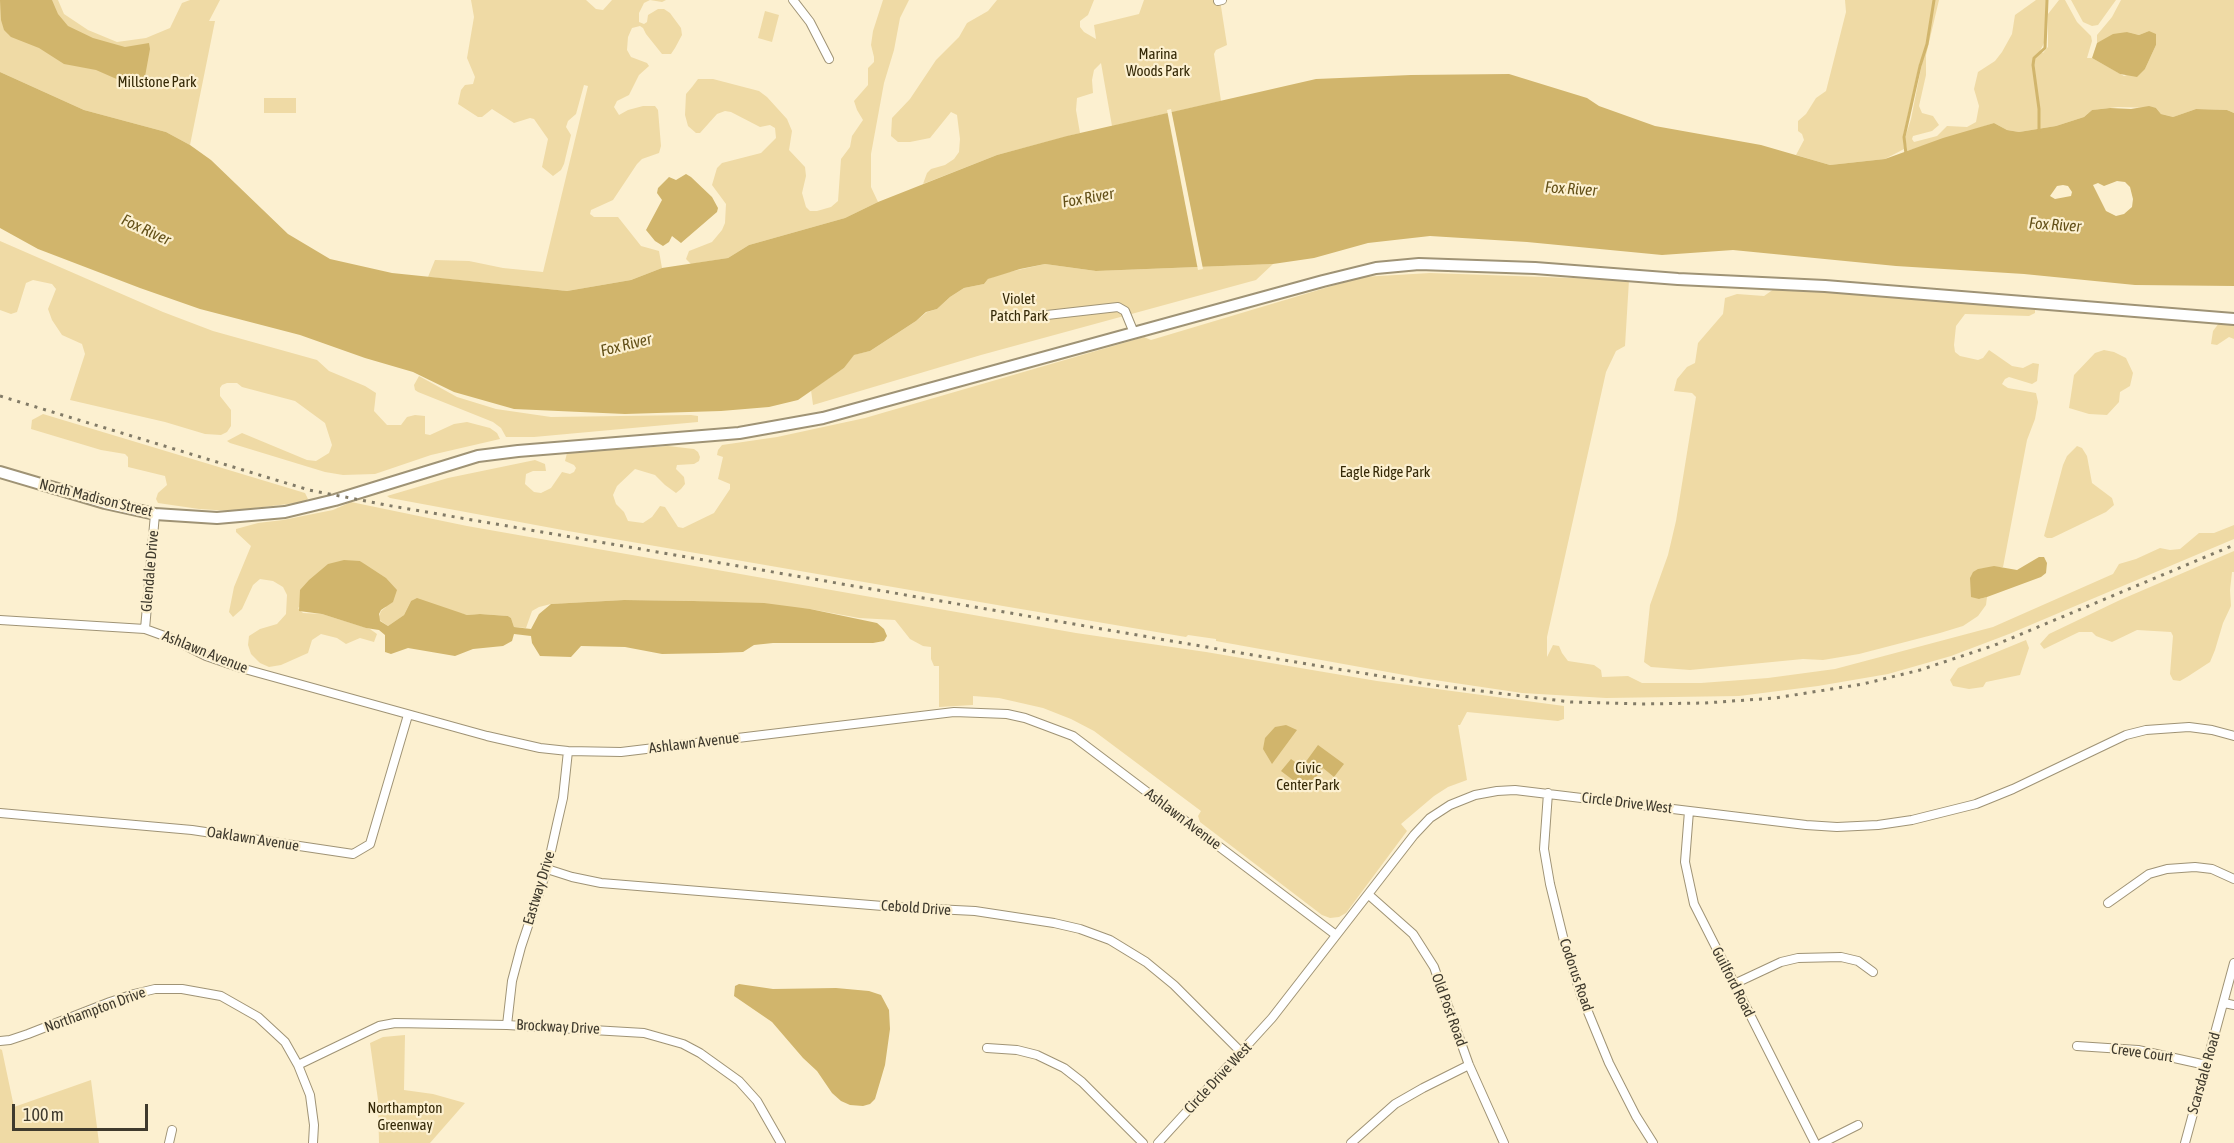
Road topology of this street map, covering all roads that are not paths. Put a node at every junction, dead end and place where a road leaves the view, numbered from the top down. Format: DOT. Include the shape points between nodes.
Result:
graph roads {
  1 [pos="793,0"];
  2 [pos="829,59"];
  3 [pos="1038,316"];
  4 [pos="2234,319"];
  5 [pos="1134,333"];
  6 [pos="0,472"];
  7 [pos="155,514"];
  8 [pos="0,620"];
  9 [pos="145,629"];
  10 [pos="408,715"];
  11 [pos="2234,736"];
  12 [pos="568,752"];
  13 [pos="1548,793"];
  14 [pos="1689,811"];
  15 [pos="0,813"];
  16 [pos="547,869"];
  17 [pos="2234,879"];
  18 [pos="1369,895"];
  19 [pos="2108,903"];
  20 [pos="1336,935"];
  21 [pos="2234,963"];
  22 [pos="1873,972"];
  23 [pos="1734,984"];
  24 [pos="2224,1003"];
  25 [pos="2234,1005"];
  26 [pos="507,1025"];
  27 [pos="0,1041"];
  28 [pos="2077,1046"];
  29 [pos="987,1048"];
  30 [pos="1242,1053"];
  31 [pos="298,1065"];
  32 [pos="1469,1065"];
  33 [pos="2206,1065"];
  34 [pos="1858,1125"];
  35 [pos="171,1130"];
  36 [pos="170,1143"];
  37 [pos="313,1143"];
  38 [pos="781,1143"];
  39 [pos="1143,1143"];
  40 [pos="1158,1143"];
  41 [pos="1351,1143"];
  42 [pos="1504,1143"];
  43 [pos="1653,1143"];
  44 [pos="1815,1143"];
  45 [pos="1822,1143"];
  46 [pos="2185,1143"];
  1 -- 2 [label="street" via="810,22"];
  3 -- 5 [label="street" via="1118,307 1125,311"];
  4 -- 5 [label="street, North Madison Street" via="1874,290 1419,264 1365,270"];
  5 -- 7 [label="street, North Madison Street" via="777,428 478,456 285,512 217,518"];
  6 -- 7 [label="street, North Madison Street"];
  7 -- 9 [label="street, Glendale Drive"];
  8 -- 9 [label="street, Ashlawn Avenue"];
  9 -- 10 [label="street, Ashlawn Avenue" via="240,668"];
  10 -- 12 [label="street, Ashlawn Avenue"];
  10 -- 15 [label="street, Oaklawn Avenue" via="370,844 352,854 192,830"];
  11 -- 14 [label="street, Circle Drive West" via="2189,727 2126,735 1976,804 1878,825 1836,826"];
  12 -- 16 [label="street, Eastway Drive" via="563,798"];
  12 -- 20 [label="street, Ashlawn Avenue" via="631,751 954,712 1025,718 1073,736"];
  13 -- 14 [label="street, Circle Drive West"];
  13 -- 18 [label="street, Circle Drive West" via="1497,791 1450,805 1414,835"];
  13 -- 43 [label="street, Codorus Road" via="1544,849 1564,941 1609,1063"];
  14 -- 23 [label="street, Guilford Road" via="1685,862 1688,882 1701,919"];
  16 -- 26 [label="street, Eastway Drive" via="520,947"];
  16 -- 30 [label="street, Cebold Drive" via="601,883 975,911 1080,929 1110,940 1146,962"];
  17 -- 19 [label="street" via="2212,869 2167,869 2149,874"];
  18 -- 20 [label="street, Circle Drive West"];
  18 -- 32 [label="street, Old Post Road" via="1413,934 1434,967"];
  20 -- 30 [label="street, Circle Drive West"];
  21 -- 24 [label="street, Scarsdale Road"];
  22 -- 23 [label="street" via="1858,961 1841,957 1798,958 1780,962"];
  23 -- 44 [label="street, Guilford Road"];
  24 -- 25 [label="street"];
  24 -- 33 [label="street, Scarsdale Road"];
  26 -- 31 [label="street, Brockway Drive" via="379,1026"];
  26 -- 38 [label="street, Brockway Drive" via="644,1033 683,1044 739,1081 757,1101"];
  27 -- 31 [label="street, Northampton Drive" via="134,994 182,989 221,996 248,1010 285,1042"];
  28 -- 33 [label="street, Creve Court" via="2138,1050"];
  29 -- 39 [label="street" via="1037,1055 1064,1068"];
  30 -- 40 [label="street, Circle Drive West"];
  31 -- 37 [label="street, Northampton Drive" via="310,1095"];
  32 -- 41 [label="street" via="1395,1104"];
  32 -- 42 [label="street, Old Post Road"];
  33 -- 46 [label="street, Scarsdale Road"];
  34 -- 45 [label="street"];
  35 -- 36 [label="street"];
}
